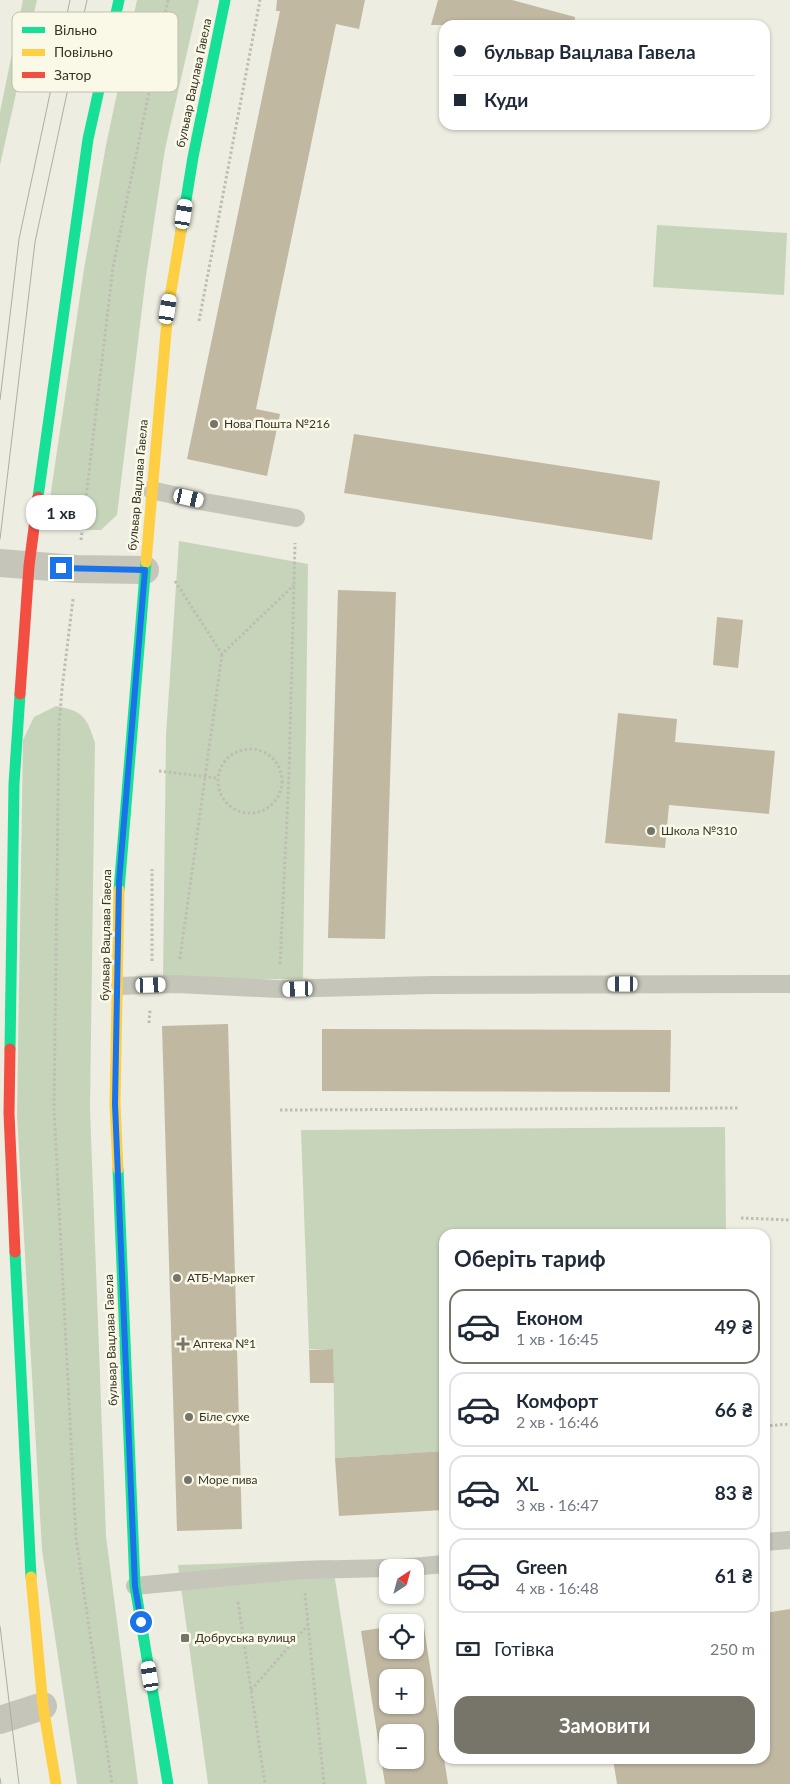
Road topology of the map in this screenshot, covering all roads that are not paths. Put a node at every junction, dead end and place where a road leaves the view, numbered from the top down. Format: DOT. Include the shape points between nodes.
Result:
graph roads {
  1 [pos="225,0"];
  2 [pos="99,92"];
  3 [pos="151,490"];
  4 [pos="296,518"];
  5 [pos="0,563"];
  6 [pos="29,566"];
  7 [pos="145,570"];
  8 [pos="790,984"];
  9 [pos="119,986"];
  10 [pos="790,1540"];
  11 [pos="770,1542"];
  12 [pos="439,1564"];
  13 [pos="424,1566"];
  14 [pos="379,1568"];
  15 [pos="135,1586"];
  16 [pos="42,1706"];
  17 [pos="0,1720"];
  18 [pos="56,1784"];
  19 [pos="168,1784"];
  1 -- 3 [label="main road, бульвар Вацлава Гавела" via="193,157 168,309"];
  2 -- 6 [label="main road" via="88,140"];
  3 -- 4 [label="lane"];
  3 -- 7 [label="main road, бульвар Вацлава Гавела"];
  5 -- 6 [label="street"];
  6 -- 7 [label="street"];
  6 -- 16 [label="main road" via="14,784 9,1112 28,1549"];
  7 -- 9 [label="main road, бульвар Вацлава Гавела" via="119,882"];
  8 -- 9 [label="lane" via="279,989 177,984"];
  9 -- 15 [label="main road, бульвар Вацлава Гавела" via="115,1104"];
  10 -- 11 [label="lane"];
  12 -- 13 [label="lane"];
  14 -- 15 [label="lane" via="302,1570"];
  15 -- 19 [label="main road, бульвар Вацлава Гавела"];
  16 -- 17 [label="street"];
  16 -- 18 [label="main road"];
}
